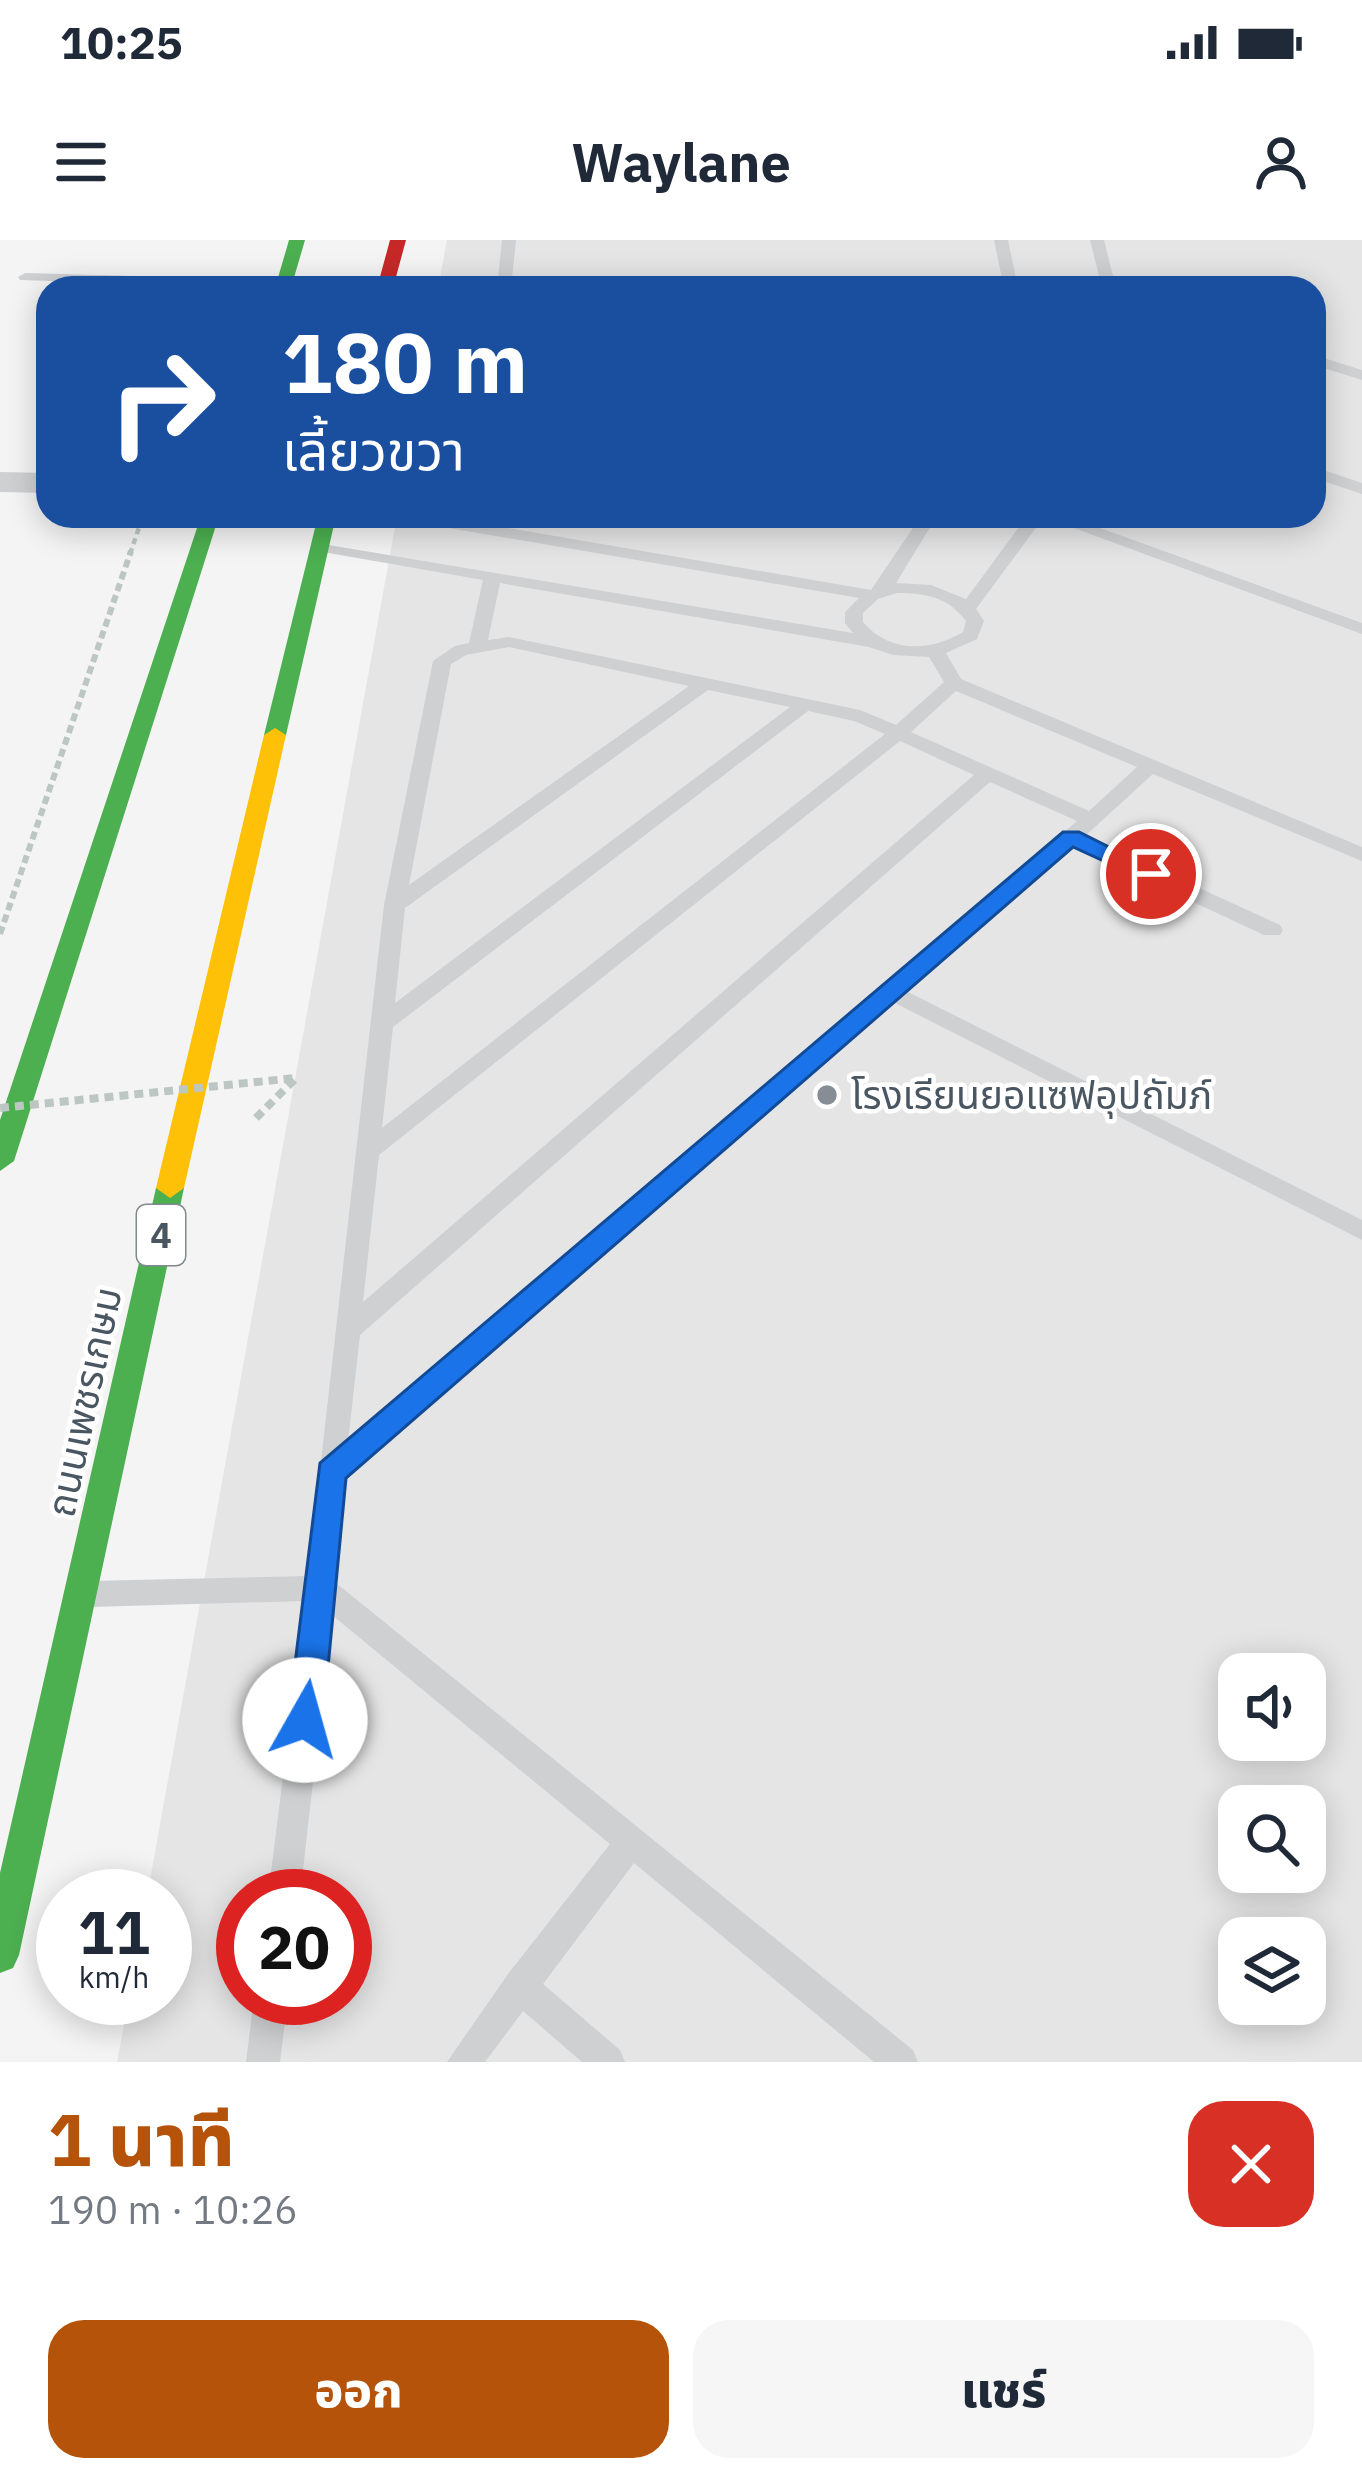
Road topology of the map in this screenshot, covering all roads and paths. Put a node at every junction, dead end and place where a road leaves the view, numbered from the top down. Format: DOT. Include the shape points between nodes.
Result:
graph roads {
  1 [pos="297,240"];
  2 [pos="398,240"];
  3 [pos="509,240"];
  4 [pos="1001,240"];
  5 [pos="1096,240"];
  6 [pos="287,276"];
  7 [pos="388,276"];
  8 [pos="505,276"];
  9 [pos="1008,276"];
  10 [pos="1106,276"];
  11 [pos="25,277"];
  12 [pos="36,277"];
  13 [pos="1326,364"];
  14 [pos="1362,375"];
  15 [pos="1326,476"];
  16 [pos="0,482"];
  17 [pos="36,483"];
  18 [pos="1362,489"];
  19 [pos="139,528"];
  20 [pos="206,528"];
  21 [pos="325,528"];
  22 [pos="472,528"];
  23 [pos="920,528"];
  24 [pos="1027,528"];
  25 [pos="1084,528"];
  26 [pos="323,547"];
  27 [pos="485,551"];
  28 [pos="493,576"];
  29 [pos="877,593"];
  30 [pos="968,608"];
  31 [pos="1362,629"];
  32 [pos="872,642"];
  33 [pos="477,647"];
  34 [pos="935,652"];
  35 [pos="706,682"];
  36 [pos="954,683"];
  37 [pos="804,704"];
  38 [pos="901,731"];
  39 [pos="1150,765"];
  40 [pos="988,773"];
  41 [pos="1091,820"];
  42 [pos="1071,837"];
  43 [pos="1362,855"];
  44 [pos="394,905"];
  45 [pos="1272,930"];
  46 [pos="0,934"];
  47 [pos="893,993"];
  48 [pos="382,1024"];
  49 [pos="0,1108"];
  50 [pos="256,1118"];
  51 [pos="367,1152"];
  52 [pos="0,1161"];
  53 [pos="1362,1231"];
  54 [pos="348,1330"];
  55 [pos="331,1473"];
  56 [pos="321,1588"];
  57 [pos="82,1594"];
  58 [pos="631,1841"];
  59 [pos="287,1869"];
  60 [pos="0,1955"];
  61 [pos="520,1986"];
  62 [pos="268,2025"];
  63 [pos="263,2062"];
  64 [pos="464,2062"];
  65 [pos="608,2062"];
  66 [pos="901,2062"];
  1 -- 6 [label="main road"];
  2 -- 7 [label="main road"];
  3 -- 8 [label="lane"];
  4 -- 9 [label="lane"];
  5 -- 10 [label="lane"];
  11 -- 12 [label="lane"];
  13 -- 14 [label="lane"];
  15 -- 18 [label="lane"];
  16 -- 17 [label="street"];
  19 -- 46 [label="path"];
  20 -- 52 [label="main road"];
  21 -- 26 [label="main road, ถนนเพชรเกษม / 4"];
  22 -- 27 [label="lane"];
  23 -- 29 [label="lane"];
  24 -- 30 [label="lane"];
  25 -- 31 [label="lane"];
  26 -- 27 [label="lane"];
  26 -- 57 [label="main road, ถนนเพชรเกษม / 4" via="208,1019"];
  27 -- 28 [label="lane"];
  27 -- 29 [label="lane"];
  28 -- 32 [label="lane"];
  28 -- 33 [label="lane"];
  29 -- 30 [label="lane" via="930,590"];
  29 -- 32 [label="lane" via="854,612"];
  30 -- 34 [label="lane" via="971,635"];
  32 -- 34 [label="lane"];
  33 -- 35 [label="lane" via="509,642"];
  33 -- 44 [label="lane" via="442,661"];
  34 -- 36 [label="lane"];
  35 -- 37 [label="lane"];
  35 -- 44 [label="lane"];
  36 -- 38 [label="lane"];
  36 -- 39 [label="lane"];
  37 -- 38 [label="lane"];
  37 -- 48 [label="lane"];
  38 -- 40 [label="lane"];
  38 -- 51 [label="lane"];
  39 -- 41 [label="lane"];
  39 -- 43 [label="lane"];
  40 -- 41 [label="lane"];
  40 -- 54 [label="lane"];
  41 -- 42 [label="lane"];
  42 -- 45 [label="lane"];
  42 -- 47 [label="lane"];
  44 -- 48 [label="lane"];
  47 -- 53 [label="lane"];
  47 -- 55 [label="lane"];
  48 -- 51 [label="lane"];
  49 -- 50 [label="path, bridge" via="296,1078"];
  51 -- 54 [label="lane"];
  54 -- 55 [label="lane"];
  55 -- 56 [label="lane"];
  56 -- 57 [label="lane"];
  56 -- 58 [label="lane"];
  56 -- 59 [label="lane"];
  57 -- 60 [label="main road, ถนนเพชรเกษม / 4"];
  58 -- 61 [label="lane"];
  58 -- 66 [label="lane"];
  61 -- 64 [label="lane"];
  61 -- 65 [label="lane"];
  62 -- 63 [label="lane"];
}
